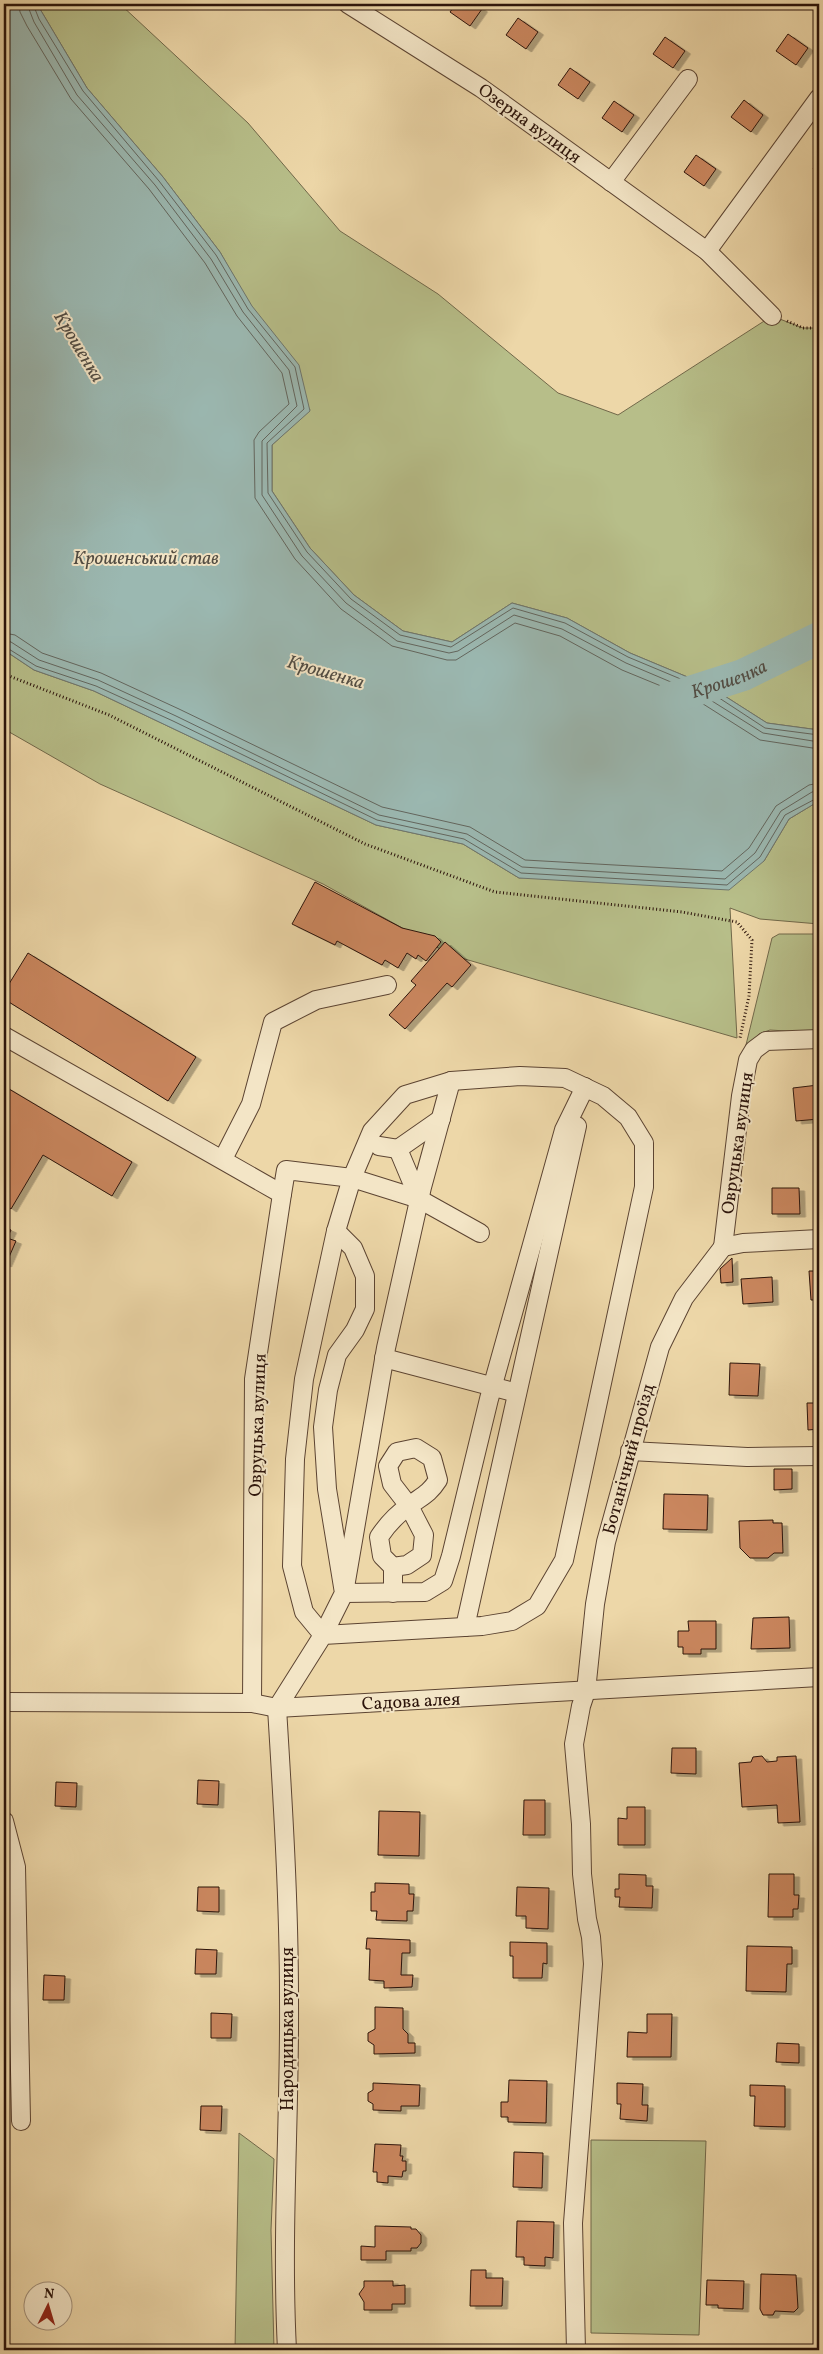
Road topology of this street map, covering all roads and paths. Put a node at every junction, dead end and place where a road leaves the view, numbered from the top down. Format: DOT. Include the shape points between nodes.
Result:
graph roads {
  1 [pos="348,4"];
  2 [pos="688,79"];
  3 [pos="819,98"];
  4 [pos="611,182"];
  5 [pos="707,251"];
  6 [pos="772,316"];
  7 [pos="819,328"];
  8 [pos="4,674"];
  9 [pos="387,985"];
  10 [pos="4,1036"];
  11 [pos="819,1039"];
  12 [pos="739,1042"];
  13 [pos="451,1081"];
  14 [pos="586,1086"];
  15 [pos="440,1119"];
  16 [pos="379,1146"];
  17 [pos="398,1149"];
  18 [pos="223,1158"];
  19 [pos="352,1178"];
  20 [pos="282,1194"];
  21 [pos="419,1200"];
  22 [pos="336,1231"];
  23 [pos="480,1233"];
  24 [pos="819,1239"];
  25 [pos="723,1247"];
  26 [pos="384,1358"];
  27 [pos="493,1386"];
  28 [pos="518,1393"];
  29 [pos="630,1451"];
  30 [pos="819,1456"];
  31 [pos="393,1567"];
  32 [pos="344,1593"];
  33 [pos="393,1593"];
  34 [pos="466,1627"];
  35 [pos="323,1635"];
  36 [pos="819,1677"];
  37 [pos="586,1691"];
  38 [pos="4,1702"];
  39 [pos="252,1702"];
  40 [pos="277,1708"];
  41 [pos="4,1821"];
  42 [pos="21,2121"];
  43 [pos="287,2350"];
  44 [pos="576,2350"];
  1 -- 4 [label="street, Озерна вулиця" via="481,88"];
  2 -- 4 [label="street"];
  3 -- 5 [label="street"];
  4 -- 5 [label="street, Озерна вулиця"];
  5 -- 6 [label="street, Озерна вулиця"];
  6 -- 7 [label="path" via="803,328"];
  8 -- 12 [label="path" via="109,715 365,844 495,892 682,912 736,922 752,940 749,996"];
  9 -- 18 [label="street" via="316,1000 273,1022 251,1104"];
  10 -- 18 [label="street"];
  11 -- 25 [label="street, Овруцька вулиця" via="766,1041 754,1050 748,1060"];
  13 -- 14 [label="street" via="520,1076 566,1078"];
  13 -- 15 [label="street"];
  13 -- 19 [label="street" via="405,1094 372,1131"];
  14 -- 27 [label="street" via="564,1130"];
  14 -- 28 [label="street"];
  14 -- 34 [label="street" via="628,1117 644,1143 644,1186 564,1560 537,1606 512,1621"];
  15 -- 17 [label="street"];
  15 -- 21 [label="street"];
  16 -- 17 [label="street"];
  17 -- 21 [label="street"];
  18 -- 20 [label="street"];
  19 -- 20 [label="street, Овруцька вулиця" via="286,1170"];
  19 -- 21 [label="street"];
  19 -- 22 [label="street"];
  20 -- 39 [label="street, Овруцька вулиця" via="254,1379"];
  21 -- 23 [label="street"];
  21 -- 26 [label="street"];
  22 -- 32 [label="street" via="353,1248 365,1276 365,1308 355,1330 337,1355 323,1427 327,1489"];
  22 -- 35 [label="street" via="304,1379 295,1459 292,1566 304,1612"];
  24 -- 25 [label="street"];
  25 -- 29 [label="street, Ботанічний проїзд" via="684,1298 670,1323"];
  26 -- 27 [label="street"];
  26 -- 32 [label="street"];
  27 -- 28 [label="street"];
  27 -- 33 [label="street" via="443,1581 425,1592"];
  28 -- 34 [label="street"];
  29 -- 30 [label="street" via="747,1457"];
  29 -- 37 [label="street, Ботанічний проїзд" via="606,1542 595,1604"];
  31 -- 31 [label="street" via="382,1556 379,1537 388,1524 409,1506 424,1536 422,1555 407,1565"];
  31 -- 33 [label="street"];
  32 -- 33 [label="street"];
  32 -- 35 [label="street"];
  34 -- 35 [label="street"];
  35 -- 40 [label="street"];
  36 -- 37 [label="street, Садова алея"];
  37 -- 40 [label="street, Садова алея"];
  37 -- 44 [label="street, Ботанічний проїзд" via="574,1744 582,1874 593,1964 573,2223"];
  38 -- 39 [label="street, Садова алея"];
  39 -- 40 [label="street, Садова алея"];
  40 -- 43 [label="street, Народицька вулиця" via="289,1998 284,2219"];
  41 -- 42 [label="street" via="16,1867"];
}
